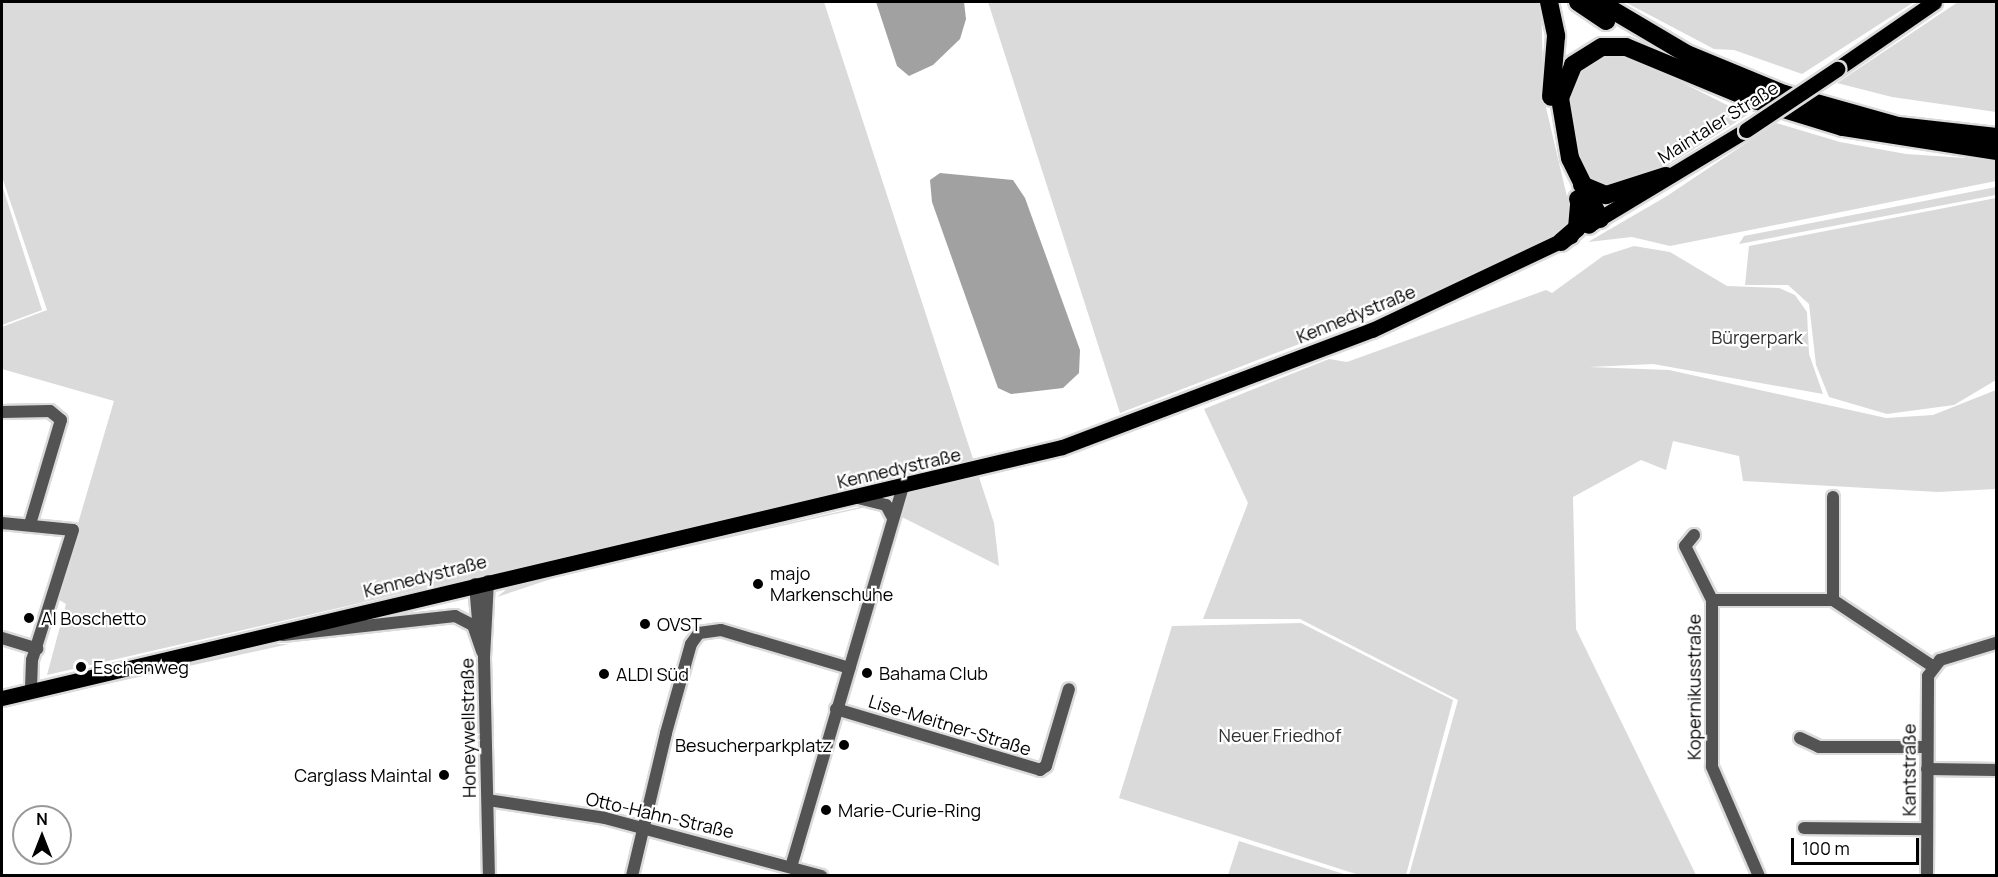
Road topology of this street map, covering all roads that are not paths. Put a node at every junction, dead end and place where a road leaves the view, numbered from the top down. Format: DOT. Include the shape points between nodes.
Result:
graph roads {
  1 [pos="1549,2"];
  2 [pos="1578,2"];
  3 [pos="1599,2"];
  4 [pos="1934,2"];
  5 [pos="1690,72"];
  6 [pos="1992,136"];
  7 [pos="1996,151"];
  8 [pos="1666,176"];
  9 [pos="1579,188"];
  10 [pos="1595,222"];
  11 [pos="1560,242"];
  12 [pos="1516,265"];
  13 [pos="2,412"];
  14 [pos="903,487"];
  15 [pos="1833,497"];
  16 [pos="858,498"];
  17 [pos="893,518"];
  18 [pos="2,524"];
  19 [pos="30,524"];
  20 [pos="1694,535"];
  21 [pos="482,582"];
  22 [pos="1712,600"];
  23 [pos="1833,600"];
  24 [pos="269,635"];
  25 [pos="2,638"];
  26 [pos="480,640"];
  27 [pos="1996,643"];
  28 [pos="36,649"];
  29 [pos="484,658"];
  30 [pos="1934,667"];
  31 [pos="849,668"];
  32 [pos="1069,689"];
  33 [pos="31,691"];
  34 [pos="2,698"];
  35 [pos="836,709"];
  36 [pos="1800,738"];
  37 [pos="1927,747"];
  38 [pos="1927,769"];
  39 [pos="1996,770"];
  40 [pos="488,800"];
  41 [pos="641,826"];
  42 [pos="1804,828"];
  43 [pos="1927,829"];
  44 [pos="792,867"];
  45 [pos="489,876"];
  46 [pos="632,876"];
  47 [pos="821,876"];
  48 [pos="1759,876"];
  49 [pos="1927,876"];
  1 -- 9 [label="highway" via="1556,36 1551,100"];
  2 -- 5 [label="highway"];
  3 -- 6 [label="highway" via="1687,54 1764,87 1869,120"];
  4 -- 8 [label="main road, Maintaler Straße, bridge" via="1746,130"];
  5 -- 7 [label="highway" via="1754,100 1843,127"];
  5 -- 9 [label="highway" via="1620,46 1591,51 1573,65 1560,87 1560,110"];
  8 -- 9 [label="highway" via="1606,195"];
  8 -- 10 [label="main road, Maintaler Straße"];
  9 -- 10 [label="highway"];
  9 -- 11 [label="highway" via="1580,221"];
  10 -- 11 [label="main road, Maintaler Straße"];
  11 -- 12 [label="main road, Maintaler Straße"];
  12 -- 14 [label="main road, Kennedystraße" via="1372,330 1147,418 1062,447"];
  13 -- 19 [label="street" via="50,411 61,420"];
  14 -- 16 [label="main road, Kennedystraße"];
  14 -- 17 [label="street"];
  15 -- 23 [label="street"];
  16 -- 17 [label="street" via="886,505"];
  16 -- 21 [label="main road, Kennedystraße"];
  17 -- 31 [label="street"];
  18 -- 19 [label="street"];
  19 -- 28 [label="street" via="67,526 73,533"];
  20 -- 22 [label="street, Kopernikusstraße" via="1685,546"];
  21 -- 24 [label="main road, Kennedystraße"];
  21 -- 26 [label="street, Honeywellstraße"];
  21 -- 29 [label="street, Honeywellstraße"];
  22 -- 23 [label="street"];
  22 -- 48 [label="street, Kopernikusstraße" via="1712,767"];
  23 -- 30 [label="street"];
  24 -- 26 [label="street, Kennedystraße" via="318,635 455,616 471,623"];
  24 -- 33 [label="main road, Kennedystraße"];
  25 -- 28 [label="street"];
  26 -- 29 [label="street, Kennedystraße"];
  27 -- 30 [label="street" via="1950,656"];
  28 -- 33 [label="street"];
  29 -- 40 [label="street, Honeywellstraße"];
  30 -- 37 [label="street, Kantstraße" via="1926,686"];
  31 -- 35 [label="street"];
  31 -- 41 [label="street" via="721,630 699,633 686,661"];
  32 -- 35 [label="street, Lise-Meitner-Straße" via="1046,766 1040,770"];
  33 -- 34 [label="main road, Kennedystraße"];
  35 -- 44 [label="street"];
  36 -- 37 [label="street" via="1819,747"];
  37 -- 38 [label="street, Kantstraße"];
  38 -- 39 [label="street"];
  38 -- 43 [label="street, Kantstraße"];
  40 -- 41 [label="street, Otto-Hahn-Straße"];
  40 -- 45 [label="street, Honeywellstraße"];
  41 -- 44 [label="street, Otto-Hahn-Straße"];
  41 -- 46 [label="street"];
  42 -- 43 [label="street"];
  43 -- 49 [label="street, Kantstraße"];
  44 -- 47 [label="street, Otto-Hahn-Straße"];
}
